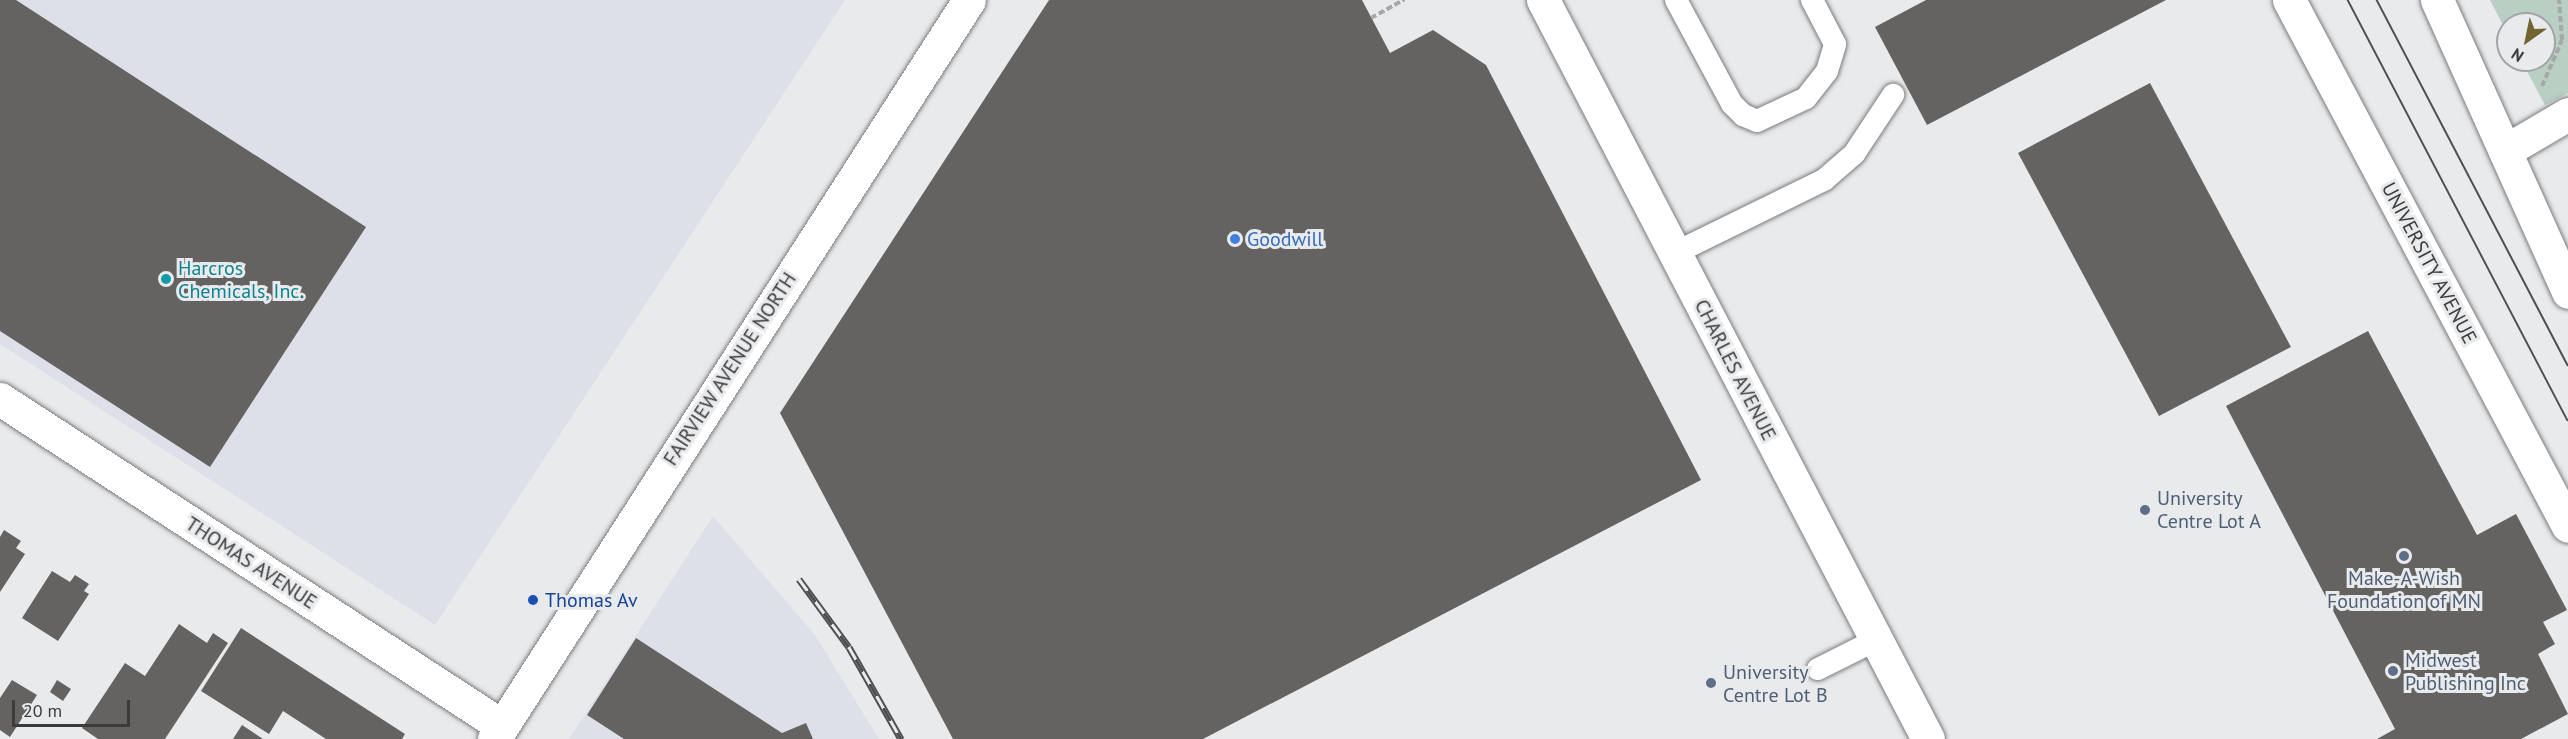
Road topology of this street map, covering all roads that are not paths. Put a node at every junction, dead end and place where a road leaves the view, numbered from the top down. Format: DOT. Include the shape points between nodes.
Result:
graph roads {
  1 [pos="969,0"];
  2 [pos="1543,0"];
  3 [pos="1677,0"];
  4 [pos="1812,0"];
  5 [pos="2289,0"];
  6 [pos="2438,0"];
  7 [pos="1893,95"];
  8 [pos="2568,114"];
  9 [pos="2505,151"];
  10 [pos="1675,253"];
  11 [pos="2568,291"];
  12 [pos="0,399"];
  13 [pos="2568,526"];
  14 [pos="1876,640"];
  15 [pos="1818,669"];
  16 [pos="498,732"];
  17 [pos="1928,739"];
  1 -- 16 [label="street, FAIRVIEW AVENUE NORTH"];
  2 -- 10 [label="street, CHARLES AVENUE"];
  3 -- 4 [label="lane" via="1732,104 1757,121 1806,98 1827,71 1835,44"];
  5 -- 13 [label="street, UNIVERSITY AVENUE"];
  6 -- 9 [label="street"];
  7 -- 10 [label="lane" via="1854,154 1824,180"];
  8 -- 9 [label="street"];
  9 -- 11 [label="street"];
  10 -- 14 [label="street, CHARLES AVENUE"];
  12 -- 16 [label="street, THOMAS AVENUE"];
  14 -- 15 [label="lane"];
  14 -- 17 [label="street, CHARLES AVENUE"];
}
